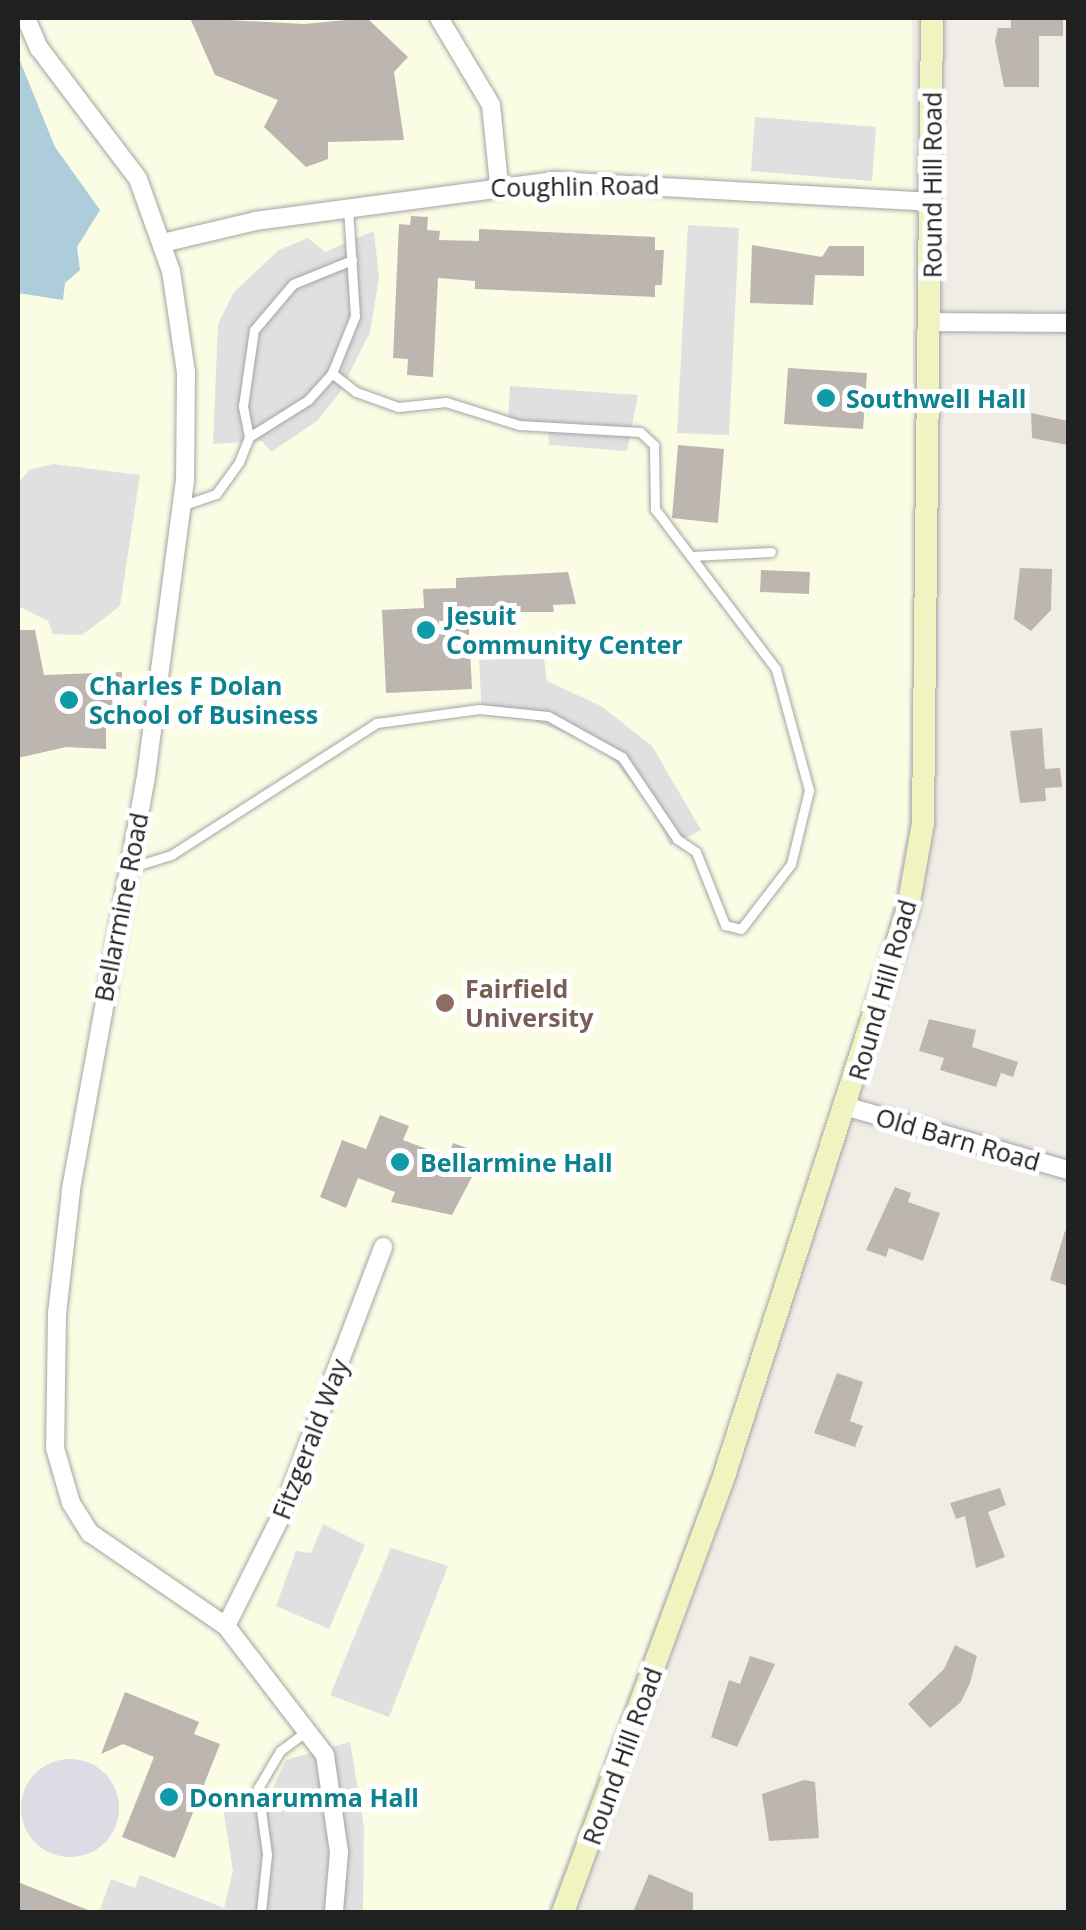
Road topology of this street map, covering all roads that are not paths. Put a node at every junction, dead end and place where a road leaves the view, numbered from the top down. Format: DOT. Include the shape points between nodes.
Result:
graph roads {
  1 [pos="26,18"];
  2 [pos="439,18"];
  3 [pos="932,18"];
  4 [pos="499,184"];
  5 [pos="932,202"];
  6 [pos="348,206"];
  7 [pos="163,243"];
  8 [pos="352,260"];
  9 [pos="931,322"];
  10 [pos="1068,323"];
  11 [pos="332,372"];
  12 [pos="248,437"];
  13 [pos="181,506"];
  14 [pos="770,552"];
  15 [pos="690,556"];
  16 [pos="129,868"];
  17 [pos="848,1107"];
  18 [pos="1068,1170"];
  19 [pos="383,1247"];
  20 [pos="226,1626"];
  21 [pos="309,1730"];
  22 [pos="260,1912"];
  23 [pos="334,1912"];
  24 [pos="563,1912"];
  1 -- 7 [label="street, Bellarmine Road" via="39,48 138,179"];
  2 -- 4 [label="street" via="491,105"];
  3 -- 5 [label="main road, Round Hill Road"];
  4 -- 5 [label="street, Coughlin Road" via="614,181"];
  4 -- 6 [label="street, Coughlin Road"];
  5 -- 9 [label="main road, Round Hill Road"];
  6 -- 7 [label="street, Coughlin Road"];
  6 -- 8 [label="lane"];
  7 -- 13 [label="street, Bellarmine Road" via="183,324"];
  8 -- 11 [label="lane" via="354,316"];
  8 -- 12 [label="lane" via="294,284 254,330 242,406"];
  9 -- 10 [label="street"];
  9 -- 17 [label="main road, Round Hill Road" via="923,824 888,987"];
  11 -- 12 [label="lane" via="308,400"];
  11 -- 15 [label="lane" via="356,392 398,407 446,402 519,424 640,432 654,445 655,509"];
  12 -- 13 [label="lane" via="230,479"];
  13 -- 16 [label="street, Bellarmine Road"];
  14 -- 15 [label="lane"];
  15 -- 16 [label="lane" via="776,669 809,790 792,864 741,929 725,925 696,852 676,839 622,757 577,727 525,710 377,723 171,856"];
  16 -- 20 [label="street, Bellarmine Road" via="71,1191 57,1313 55,1448 71,1504 90,1533"];
  17 -- 18 [label="street, Old Barn Road"];
  17 -- 24 [label="main road, Round Hill Road" via="725,1473"];
  19 -- 20 [label="street, Fitzgerald Way" via="281,1516"];
  20 -- 21 [label="street, Bellarmine Road"];
  21 -- 22 [label="lane" via="280,1751 258,1788 267,1854"];
  21 -- 23 [label="street, Bellarmine Road" via="325,1755 336,1806"];
}
